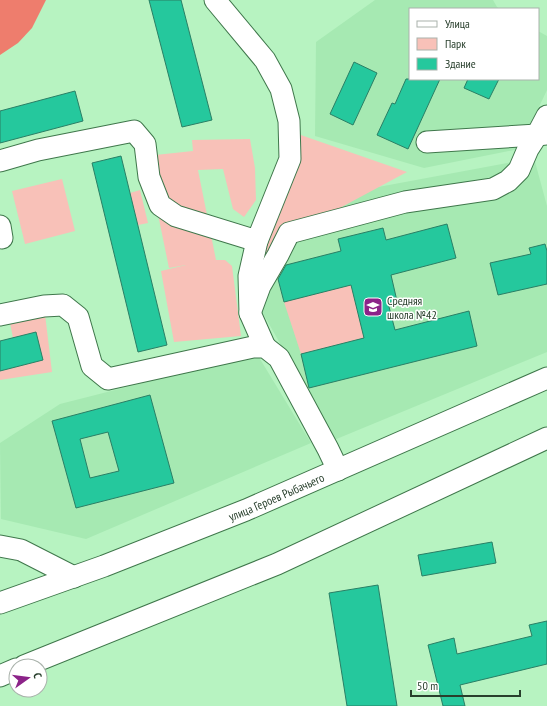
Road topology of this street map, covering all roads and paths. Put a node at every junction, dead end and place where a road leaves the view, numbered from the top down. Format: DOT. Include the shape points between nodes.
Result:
graph roads {
  1 [pos="215,0"];
  2 [pos="547,116"];
  3 [pos="542,134"];
  4 [pos="427,142"];
  5 [pos="0,162"];
  6 [pos="257,241"];
  7 [pos="250,313"];
  8 [pos="0,315"];
  9 [pos="265,348"];
  10 [pos="547,378"];
  11 [pos="547,438"];
  12 [pos="338,470"];
  13 [pos="0,546"];
  14 [pos="74,577"];
  15 [pos="0,603"];
  16 [pos="44,658"];
  1 -- 6 [label="street" via="265,60 282,90 289,121 290,159"];
  2 -- 3 [label="street"];
  3 -- 4 [label="street"];
  3 -- 7 [label="street" via="528,149 519,170 508,181 493,189 405,202 289,233 260,286"];
  5 -- 6 [label="street" via="38,150 134,131 145,144 148,177 160,205 176,216"];
  6 -- 7 [label="street" via="249,276"];
  7 -- 9 [label="street"];
  8 -- 9 [label="street" via="63,305 78,317 92,366 108,379 253,347"];
  9 -- 12 [label="street" via="279,358"];
  10 -- 12 [label="street, улица Героев Рыбачьего"];
  11 -- 16 [label="street" via="277,564"];
  12 -- 14 [label="street, улица Героев Рыбачьего" via="246,510"];
  13 -- 14 [label="street" via="21,550"];
  14 -- 15 [label="street, улица Героев Рыбачьего"];
}
